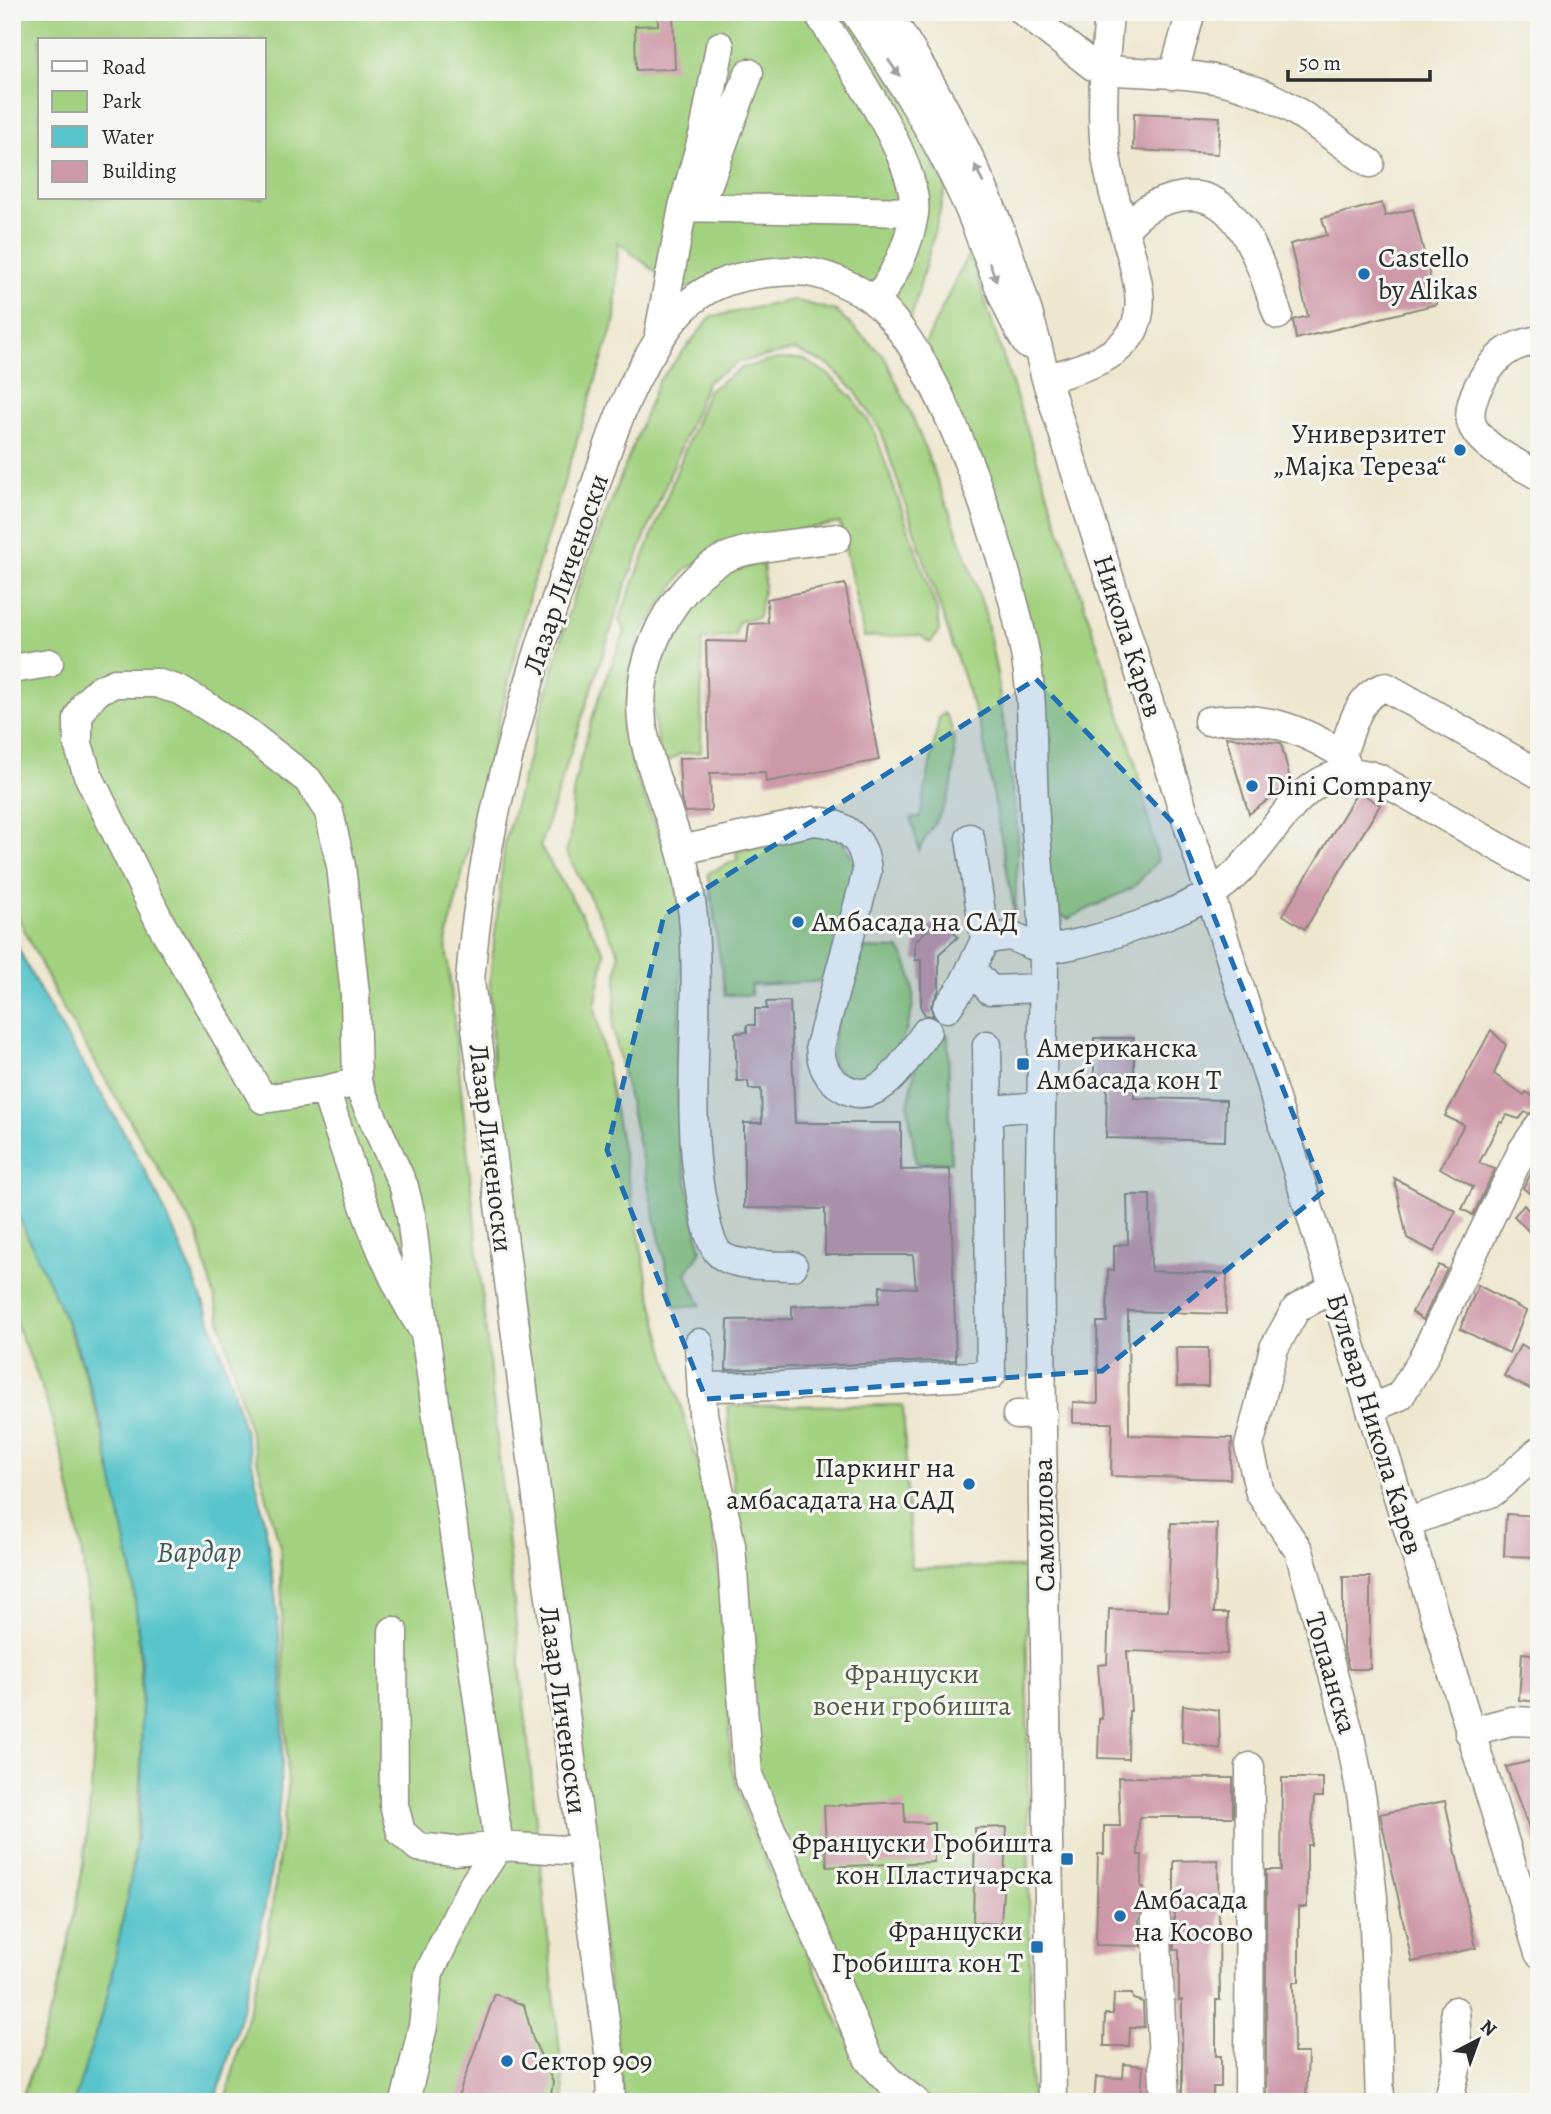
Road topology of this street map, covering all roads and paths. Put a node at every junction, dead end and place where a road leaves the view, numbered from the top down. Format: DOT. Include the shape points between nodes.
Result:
graph roads {
  1 [pos="818,12"];
  2 [pos="855,12"];
  3 [pos="887,12"];
  4 [pos="1024,12"];
  5 [pos="1109,12"];
  6 [pos="1191,12"];
  7 [pos="720,47"];
  8 [pos="1105,70"];
  9 [pos="750,73"];
  10 [pos="1173,75"];
  11 [pos="1370,163"];
  12 [pos="683,207"];
  13 [pos="914,212"];
  14 [pos="1124,230"];
  15 [pos="876,302"];
  16 [pos="1278,315"];
  17 [pos="1539,340"];
  18 [pos="657,343"];
  19 [pos="1046,379"];
  20 [pos="1539,476"];
  21 [pos="837,538"];
  22 [pos="48,663"];
  23 [pos="12,669"];
  24 [pos="1208,721"];
  25 [pos="1345,762"];
  26 [pos="1539,775"];
  27 [pos="970,838"];
  28 [pos="681,850"];
  29 [pos="1539,870"];
  30 [pos="1210,895"];
  31 [pos="985,940"];
  32 [pos="1044,949"];
  33 [pos="971,968"];
  34 [pos="1042,988"];
  35 [pos="947,1008"];
  36 [pos="927,1031"];
  37 [pos="987,1045"];
  38 [pos="357,1083"];
  39 [pos="325,1090"];
  40 [pos="1041,1106"];
  41 [pos="990,1110"];
  42 [pos="1539,1126"];
  43 [pos="793,1266"];
  44 [pos="1332,1288"];
  45 [pos="425,1333"];
  46 [pos="699,1343"];
  47 [pos="702,1387"];
  48 [pos="1372,1408"];
  49 [pos="1539,1451"];
  50 [pos="1406,1523"];
  51 [pos="393,1631"];
  52 [pos="1539,1722"];
  53 [pos="1469,1732"];
  54 [pos="1250,1766"];
  55 [pos="499,1846"];
  56 [pos="582,1851"];
  57 [pos="1156,1919"];
  58 [pos="1539,1953"];
  59 [pos="1455,2011"];
  60 [pos="405,2102"];
  61 [pos="611,2102"];
  62 [pos="916,2102"];
  63 [pos="1052,2102"];
  64 [pos="1166,2102"];
  65 [pos="1249,2102"];
  66 [pos="1380,2102"];
  67 [pos="1448,2102"];
  1 -- 13 [label="street" via="905,161"];
  2 -- 19 [label="street, Никола Карев, one-way" via="931,130 968,207 1011,317"];
  19 -- 3 [label="street, Никола Карев, one-way" via="1020,281 976,168 932,83"];
  4 -- 8 [label="street" via="1084,61"];
  5 -- 8 [label="street"];
  6 -- 10 [label="street"];
  7 -- 12 [label="street" via="704,132"];
  8 -- 10 [label="street"];
  8 -- 14 [label="street" via="1105,145"];
  9 -- 12 [label="street" via="708,184"];
  10 -- 11 [label="street" via="1254,90"];
  12 -- 13 [label="street"];
  12 -- 18 [label="street"];
  13 -- 15 [label="street" via="897,270"];
  14 -- 16 [label="street" via="1146,209 1163,201 1195,196 1215,202 1243,231"];
  14 -- 19 [label="street" via="1139,290 1133,330 1122,345 1105,356"];
  15 -- 18 [label="street, Лазар Личеноски" via="804,270 746,274 712,285 683,307"];
  15 -- 32 [label="street, Лазар Личеноски" via="902,330 940,399 972,475 1013,598 1026,657"];
  17 -- 20 [label="street" via="1499,358 1486,374 1470,414 1483,440"];
  18 -- 56 [label="street, Лазар Личеноски" via="635,382 600,473 549,615 509,751 476,904 470,981"];
  19 -- 30 [label="street, Никола Карев"];
  21 -- 28 [label="street" via="733,554 713,565 681,597 655,638 641,687 643,733 648,761"];
  22 -- 23 [label="street"];
  24 -- 25 [label="street" via="1228,718 1282,723"];
  25 -- 26 [label="street" via="1365,698 1386,687"];
  25 -- 29 [label="street"];
  25 -- 30 [label="street" via="1314,785 1240,869"];
  27 -- 31 [label="street"];
  28 -- 36 [label="street" via="813,821 847,830 863,849 867,872 820,1046 825,1072 852,1093 876,1091"];
  28 -- 43 [label="street" via="695,951 695,1156 710,1237 727,1259"];
  30 -- 32 [label="street" via="1136,925"];
  30 -- 44 [label="street, Булевар Никола Карев"];
  31 -- 32 [label="street" via="1009,936"];
  31 -- 33 [label="street"];
  32 -- 34 [label="street, Самоилова"];
  33 -- 34 [label="street" via="990,989"];
  33 -- 35 [label="street"];
  34 -- 40 [label="street, Самоилова"];
  37 -- 41 [label="street"];
  38 -- 39 [label="street"];
  38 -- 39 [label="street" via="355,994 341,866 336,834 321,797 308,780 245,731 179,690 136,682 115,683 99,691 78,718 78,744 87,773 162,924 263,1098"];
  38 -- 45 [label="street" via="404,1187"];
  39 -- 45 [label="street" via="403,1300"];
  40 -- 41 [label="street"];
  40 -- 63 [label="street, Самоилова" via="1030,1414"];
  41 -- 47 [label="street" via="991,1375"];
  42 -- 48 [label="street" via="1522,1150 1422,1360 1400,1396"];
  44 -- 48 [label="street, Булевар Никола Карев"];
  44 -- 66 [label="street, Топаанска" via="1296,1309 1274,1348 1249,1446 1260,1493 1299,1550 1350,1736 1373,1898"];
  45 -- 55 [label="street"];
  46 -- 47 [label="street"];
  47 -- 62 [label="street" via="731,1545 748,1775 869,2060"];
  48 -- 50 [label="street, Булевар Никола Карев"];
  49 -- 50 [label="street" via="1493,1492"];
  50 -- 53 [label="street, Булевар Никола Карев"];
  51 -- 55 [label="street" via="394,1805 401,1832 418,1846 454,1851"];
  52 -- 53 [label="street" via="1511,1721"];
  53 -- 58 [label="street, Булевар Никола Карев"];
  54 -- 65 [label="street"];
  55 -- 56 [label="street"];
  55 -- 60 [label="street" via="471,1888 429,1973 423,2026"];
  56 -- 61 [label="street, Лазар Личеноски" via="609,2052"];
  57 -- 64 [label="street"];
  59 -- 67 [label="street" via="1458,2061"];
}
